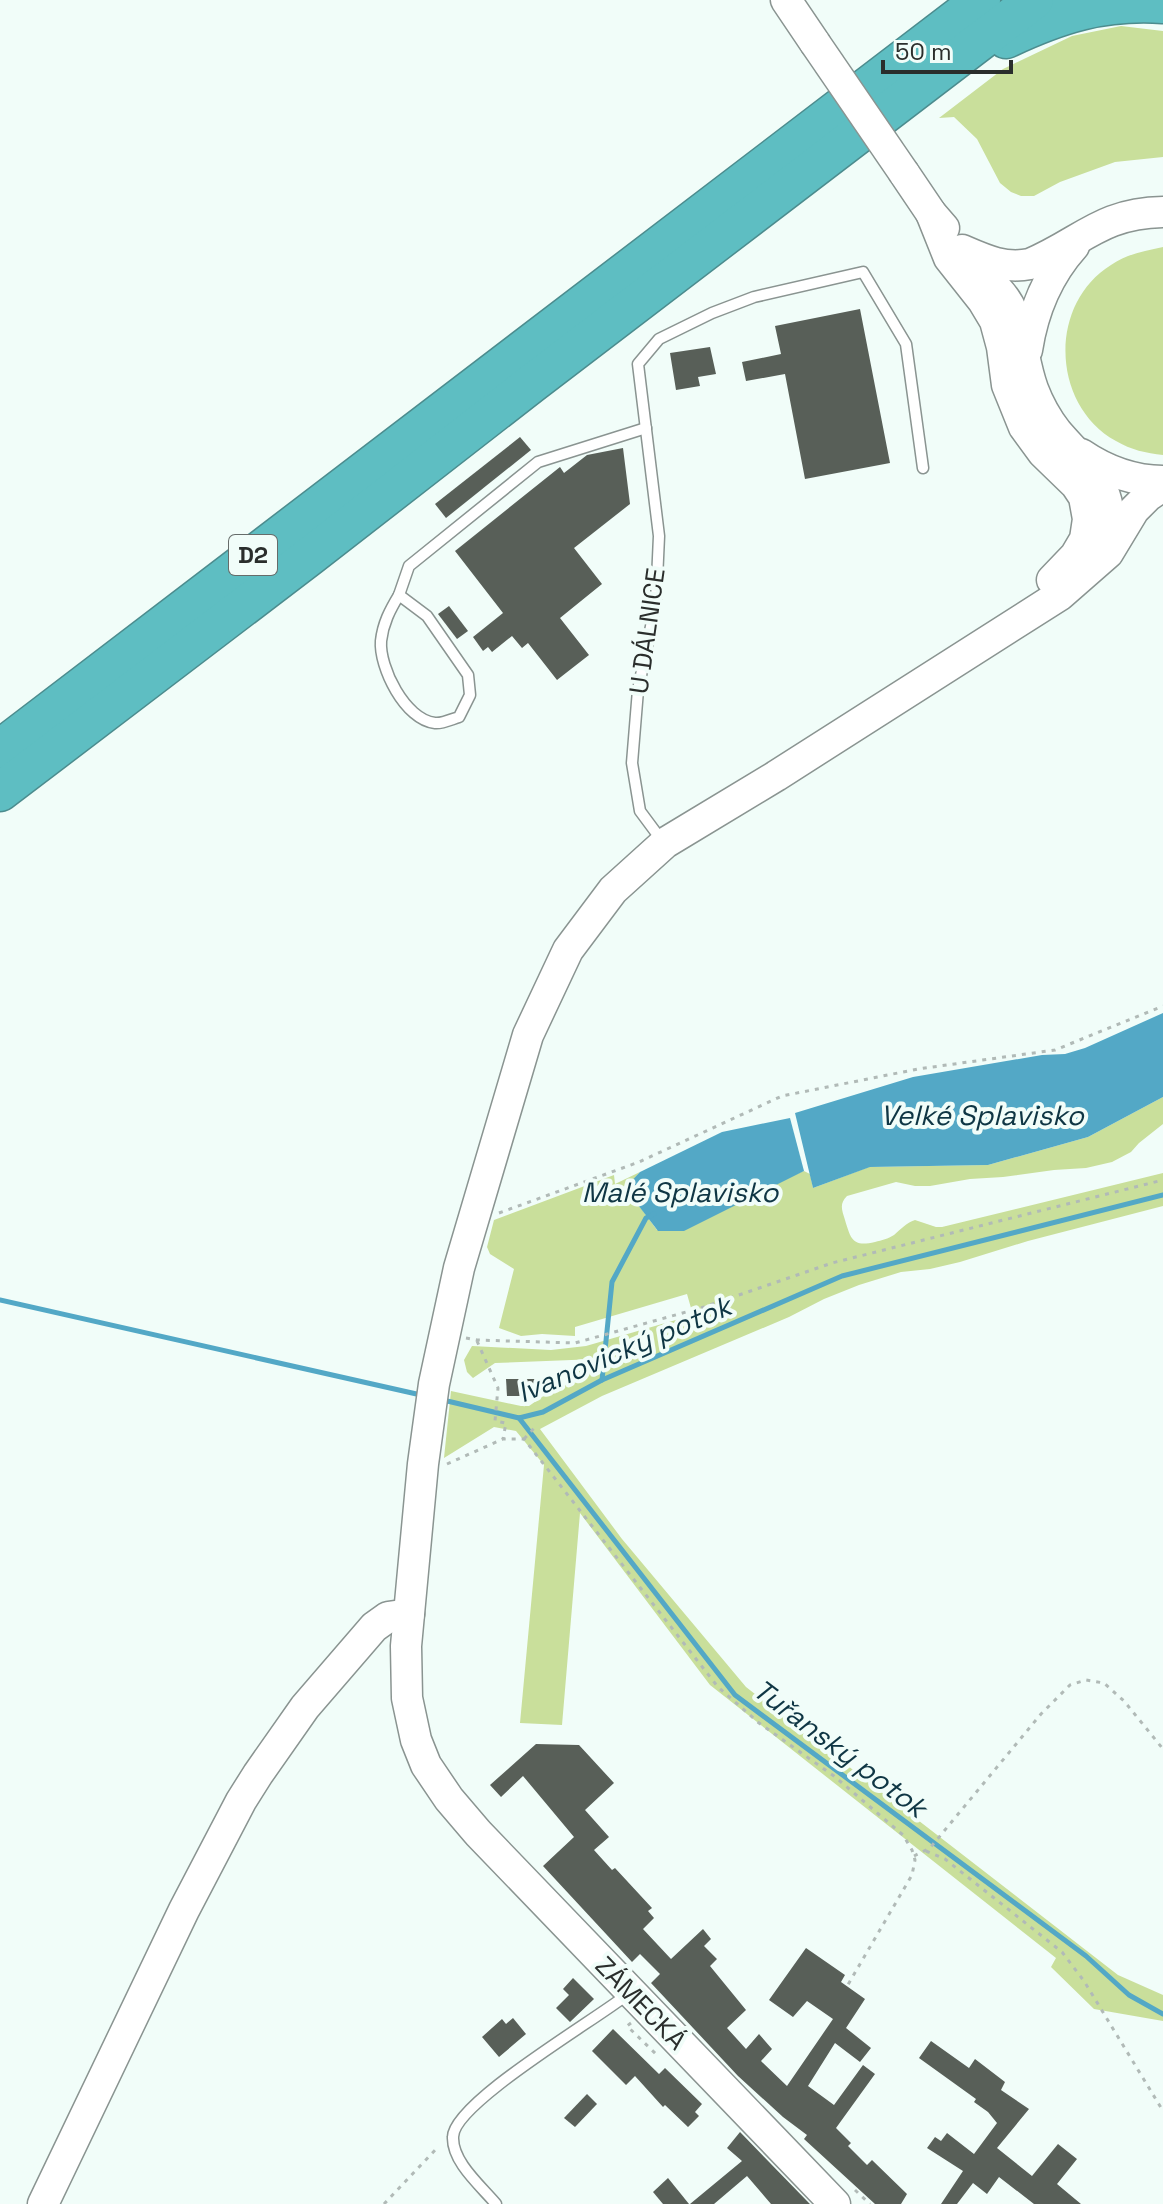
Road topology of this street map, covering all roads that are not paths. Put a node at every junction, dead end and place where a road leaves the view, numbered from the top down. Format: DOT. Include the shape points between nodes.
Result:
graph roads {
  1 [pos="786,0"];
  2 [pos="1034,0"];
  3 [pos="979,1"];
  4 [pos="1163,4"];
  5 [pos="913,92"];
  6 [pos="1163,212"];
  7 [pos="931,213"];
  8 [pos="1084,234"];
  9 [pos="962,250"];
  10 [pos="1026,360"];
  11 [pos="646,428"];
  12 [pos="1073,449"];
  13 [pos="923,468"];
  14 [pos="1163,484"];
  15 [pos="1089,569"];
  16 [pos="399,595"];
  17 [pos="969,653"];
  18 [pos="0,749"];
  19 [pos="0,792"];
  20 [pos="665,843"];
  21 [pos="409,1614"];
  22 [pos="631,1992"];
  23 [pos="43,2204"];
  24 [pos="496,2204"];
  25 [pos="835,2204"];
  1 -- 7 [label="street, bridge"];
  2 -- 5 [label="highway, D2"];
  3 -- 18 [label="highway, D2"];
  4 -- 5 [label="highway" via="1111,2 1071,11 1003,41"];
  5 -- 19 [label="highway, D2"];
  6 -- 8 [label="street" via="1119,217"];
  7 -- 9 [label="street"];
  7 -- 17 [label="street" via="949,258 995,321 1017,416 1037,446 1081,490 1087,511 1086,534 1075,556 1039,591 991,622"];
  8 -- 9 [label="street" via="1017,267"];
  8 -- 10 [label="street" via="1046,285"];
  9 -- 10 [label="street" via="1010,306"];
  10 -- 12 [label="street" via="1048,421"];
  11 -- 13 [label="lane, U DÁLNICE" via="638,364 659,339 754,297 863,272 906,344"];
  11 -- 16 [label="lane" via="538,462 409,566"];
  11 -- 20 [label="lane, U DÁLNICE" via="659,536 656,602 638,690 632,763 640,811"];
  12 -- 14 [label="street" via="1110,471"];
  12 -- 15 [label="street" via="1096,477 1109,514 1105,539"];
  14 -- 15 [label="street, ZÁMECKÁ" via="1134,510 1108,553"];
  15 -- 17 [label="street, ZÁMECKÁ" via="1060,595"];
  16 -- 16 [label="lane" via="427,616 468,675 470,695 459,717 437,724 416,717 392,687 381,644 385,618"];
  17 -- 20 [label="street, ZÁMECKÁ"];
  20 -- 21 [label="street, ZÁMECKÁ" via="613,890 568,950 528,1035 459,1268 432,1396"];
  21 -- 22 [label="street, ZÁMECKÁ" via="405,1677 410,1720 426,1765 478,1833"];
  21 -- 23 [label="street" via="388,1617 374,1627 305,1707 258,1774 184,1910"];
  22 -- 24 [label="lane" via="484,2097 454,2131 459,2157"];
  22 -- 25 [label="street, ZÁMECKÁ"];
}
